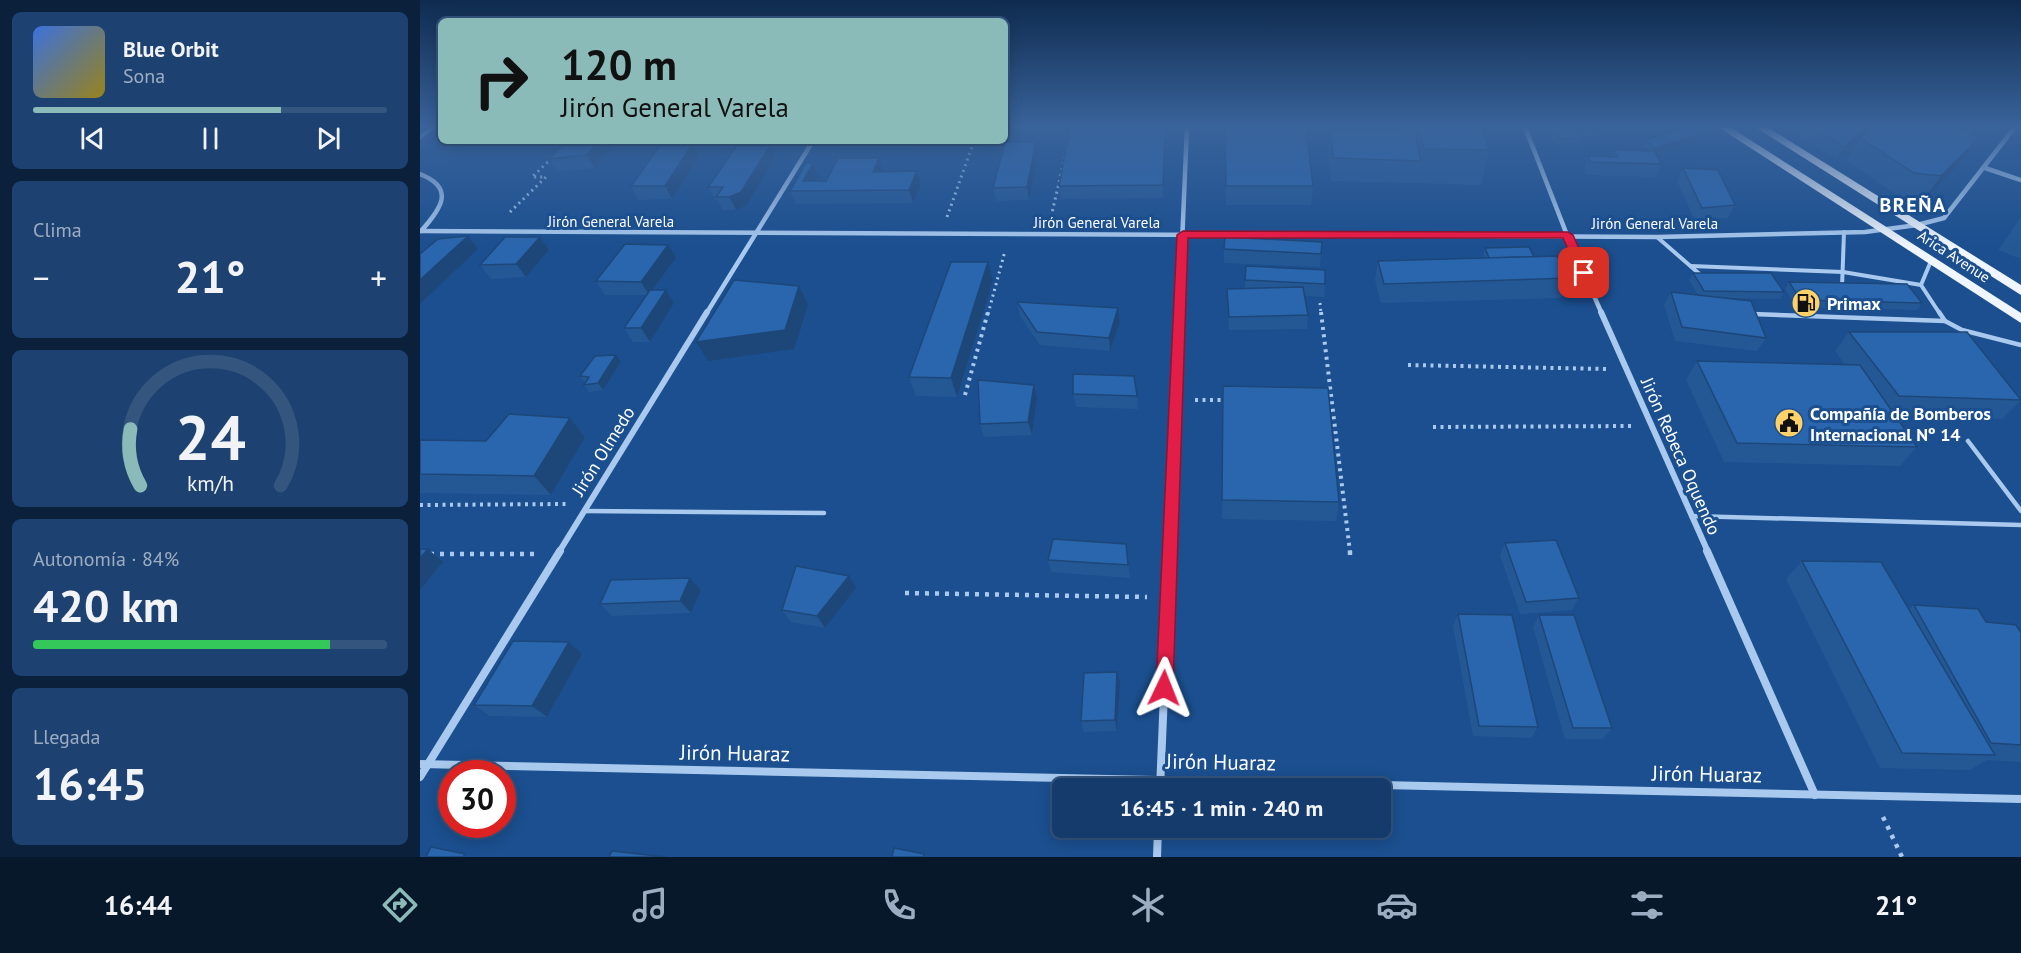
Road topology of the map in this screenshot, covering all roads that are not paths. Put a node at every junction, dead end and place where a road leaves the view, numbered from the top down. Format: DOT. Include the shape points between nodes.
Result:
graph roads {
  1 [pos="797,167"];
  2 [pos="1186,167"];
  3 [pos="1541,167"];
  4 [pos="1785,167"];
  5 [pos="1824,167"];
  6 [pos="1985,168"];
  7 [pos="420,174"];
  8 [pos="2021,180"];
  9 [pos="1917,225"];
  10 [pos="1883,230"];
  11 [pos="421,231"];
  12 [pos="1844,232"];
  13 [pos="755,234"];
  14 [pos="1183,235"];
  15 [pos="1568,235"];
  16 [pos="1657,237"];
  17 [pos="1931,261"];
  18 [pos="1691,266"];
  19 [pos="1843,272"];
  20 [pos="1706,280"];
  21 [pos="1921,285"];
  22 [pos="1842,290"];
  23 [pos="2021,291"];
  24 [pos="1842,308"];
  25 [pos="1745,314"];
  26 [pos="1842,319"];
  27 [pos="2021,319"];
  28 [pos="1945,321"];
  29 [pos="2021,345"];
  30 [pos="1968,441"];
  31 [pos="584,511"];
  32 [pos="2021,511"];
  33 [pos="824,513"];
  34 [pos="1692,516"];
  35 [pos="2021,525"];
  36 [pos="424,764"];
  37 [pos="420,777"];
  38 [pos="1111,778"];
  39 [pos="1160,778"];
  40 [pos="1391,785"];
  41 [pos="1815,795"];
  42 [pos="2021,799"];
  43 [pos="1158,838"];
  44 [pos="1157,857"];
  1 -- 13 [label="street, Jirón Olmedo"];
  2 -- 14 [label="street"];
  3 -- 15 [label="street, Jirón Rebeca Oquendo"];
  4 -- 10 [label="main road, Arica Avenue"];
  5 -- 9 [label="main road, Arica Avenue"];
  6 -- 8 [label="street"];
  6 -- 9 [label="street, Jirón General Varela" via="1944,218"];
  7 -- 11 [label="street" via="440,185 444,198"];
  9 -- 10 [label="street, Jirón General Varela"];
  9 -- 23 [label="main road, Arica Avenue"];
  10 -- 12 [label="street, Jirón General Varela"];
  10 -- 17 [label="main road, Arica Avenue"];
  11 -- 13 [label="street, Jirón General Varela"];
  12 -- 16 [label="street, Jirón General Varela"];
  12 -- 19 [label="lane"];
  13 -- 14 [label="street, Jirón General Varela"];
  13 -- 31 [label="street, Jirón Olmedo"];
  14 -- 15 [label="street, Jirón General Varela"];
  14 -- 39 [label="street"];
  15 -- 16 [label="street, Jirón General Varela"];
  15 -- 34 [label="street, Jirón Rebeca Oquendo"];
  16 -- 18 [label="lane"];
  17 -- 21 [label="lane"];
  17 -- 27 [label="main road, Arica Avenue"];
  18 -- 19 [label="lane"];
  18 -- 20 [label="lane"];
  19 -- 21 [label="lane"];
  19 -- 22 [label="lane"];
  21 -- 28 [label="lane"];
  24 -- 26 [label="lane"];
  25 -- 26 [label="lane"];
  26 -- 28 [label="lane"];
  28 -- 29 [label="lane" via="1962,330"];
  30 -- 32 [label="lane"];
  31 -- 33 [label="lane"];
  31 -- 36 [label="street, Jirón Olmedo"];
  34 -- 35 [label="lane"];
  34 -- 41 [label="street, Jirón Rebeca Oquendo"];
  36 -- 37 [label="street, Jirón Olmedo"];
  36 -- 38 [label="street, Jirón Huaraz"];
  40 -- 41 [label="street, Jirón Huaraz"];
  41 -- 42 [label="street, Jirón Huaraz"];
  43 -- 44 [label="street"];
}
